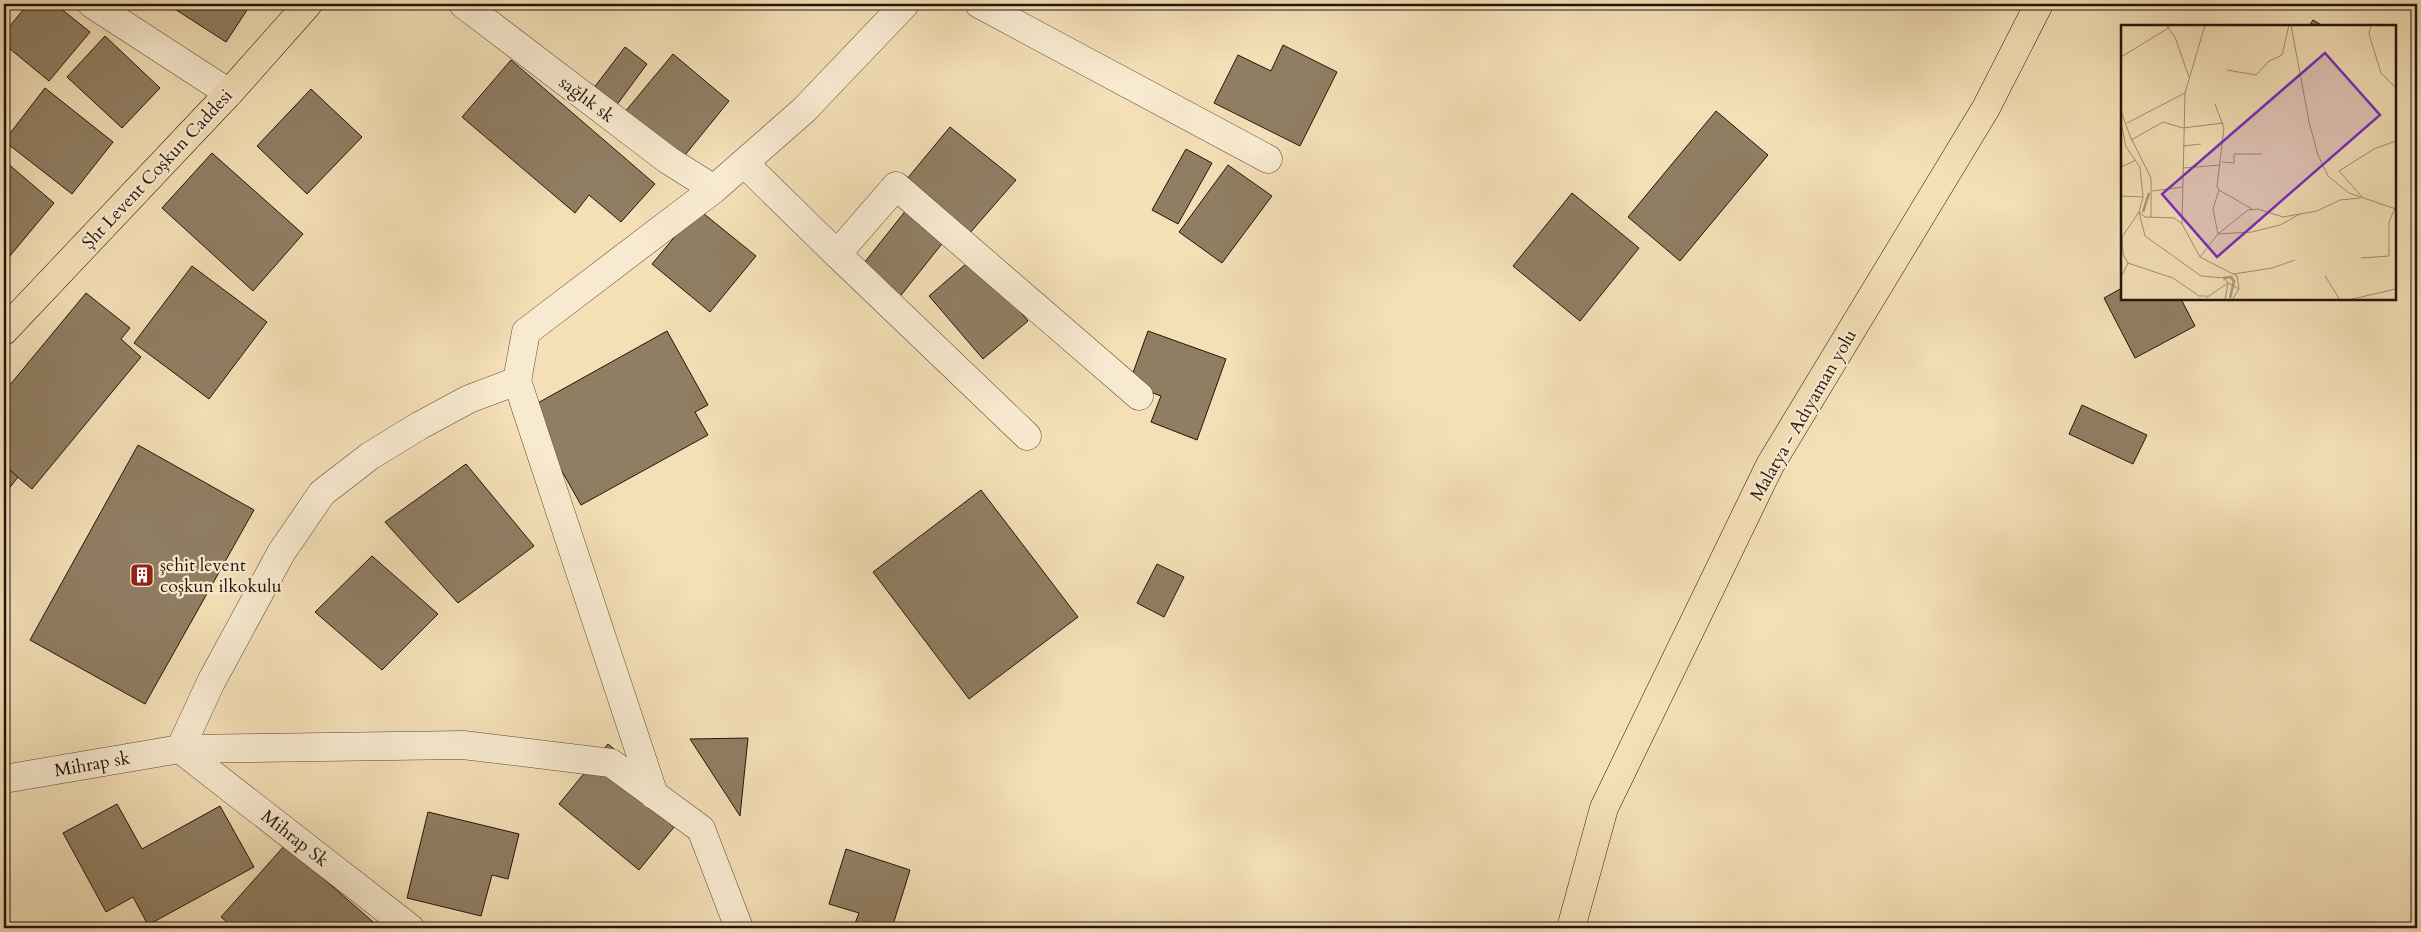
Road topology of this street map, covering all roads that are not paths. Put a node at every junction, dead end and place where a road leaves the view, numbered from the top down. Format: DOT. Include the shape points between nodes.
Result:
graph roads {
  1 [pos="92,4"];
  2 [pos="308,4"];
  3 [pos="463,4"];
  4 [pos="905,4"];
  5 [pos="979,4"];
  6 [pos="2039,4"];
  7 [pos="229,93"];
  8 [pos="1268,159"];
  9 [pos="744,163"];
  10 [pos="714,189"];
  11 [pos="836,254"];
  12 [pos="4,331"];
  13 [pos="517,381"];
  14 [pos="1139,396"];
  15 [pos="1027,436"];
  16 [pos="180,749"];
  17 [pos="4,779"];
  18 [pos="654,794"];
  19 [pos="410,928"];
  20 [pos="739,928"];
  21 [pos="1571,928"];
  1 -- 7 [label="street"];
  2 -- 7 [label="main road, Şht Levent Coşkun Caddesi"];
  3 -- 10 [label="street, sağlık sk" via="668,160"];
  4 -- 9 [label="street" via="804,110"];
  5 -- 8 [label="street"];
  6 -- 21 [label="main road, Malatya - Adıyaman yolu" via="1986,108 1770,465 1604,808"];
  7 -- 12 [label="main road, Şht Levent Coşkun Caddesi"];
  9 -- 10 [label="street"];
  9 -- 11 [label="street"];
  10 -- 13 [label="street" via="526,332"];
  11 -- 14 [label="street" via="896,186"];
  11 -- 15 [label="street"];
  13 -- 16 [label="street" via="469,399 418,426 370,456 322,493 281,553 211,682"];
  13 -- 18 [label="street"];
  16 -- 17 [label="street, Mihrap sk"];
  16 -- 18 [label="street, Mihrap sk" via="462,746 611,763"];
  16 -- 19 [label="street, Mihrap Sk"];
  18 -- 20 [label="street, Mihrap sk" via="701,829"];
}
